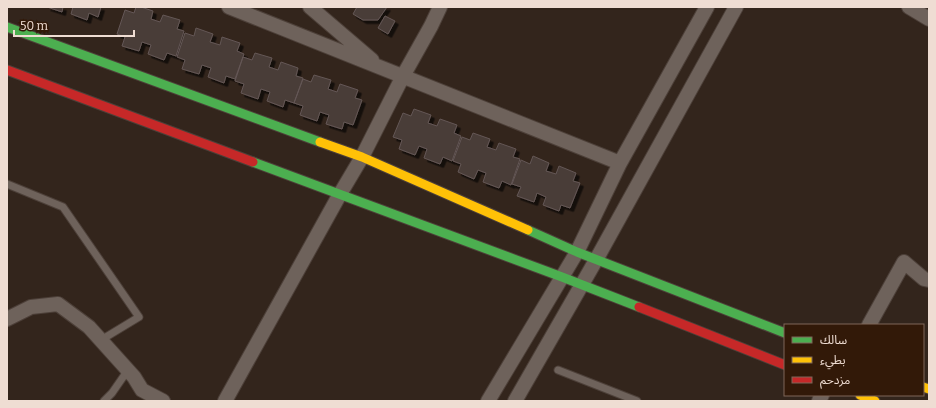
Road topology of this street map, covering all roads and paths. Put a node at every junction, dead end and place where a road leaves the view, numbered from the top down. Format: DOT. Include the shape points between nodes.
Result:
graph roads {
  1 [pos="229,7"];
  2 [pos="310,7"];
  3 [pos="440,7"];
  4 [pos="707,7"];
  5 [pos="736,7"];
  6 [pos="909,7"];
  7 [pos="929,19"];
  8 [pos="7,27"];
  9 [pos="381,68"];
  10 [pos="7,70"];
  11 [pos="403,76"];
  12 [pos="362,157"];
  13 [pos="620,163"];
  14 [pos="7,184"];
  15 [pos="340,194"];
  16 [pos="577,252"];
  17 [pos="596,260"];
  18 [pos="562,277"];
  19 [pos="929,280"];
  20 [pos="581,285"];
  21 [pos="7,319"];
  22 [pos="870,324"];
  23 [pos="784,333"];
  24 [pos="101,340"];
  25 [pos="784,365"];
  26 [pos="128,370"];
  27 [pos="558,370"];
  28 [pos="862,396"];
  29 [pos="104,401"];
  30 [pos="163,401"];
  31 [pos="225,401"];
  32 [pos="488,401"];
  33 [pos="515,401"];
  34 [pos="637,401"];
  35 [pos="875,401"];
  1 -- 9 [label="street"];
  2 -- 9 [label="street"];
  3 -- 11 [label="street"];
  4 -- 13 [label="street"];
  5 -- 17 [label="street"];
  6 -- 7 [label="street"];
  8 -- 12 [label="street"];
  9 -- 11 [label="street"];
  10 -- 15 [label="street"];
  11 -- 12 [label="street"];
  11 -- 13 [label="street"];
  12 -- 15 [label="street"];
  12 -- 16 [label="street"];
  13 -- 16 [label="street"];
  14 -- 24 [label="lane" via="63,207 140,317"];
  15 -- 18 [label="street"];
  15 -- 31 [label="street"];
  16 -- 17 [label="street"];
  16 -- 18 [label="street"];
  17 -- 20 [label="street"];
  17 -- 23 [label="street"];
  18 -- 20 [label="street"];
  18 -- 32 [label="street"];
  19 -- 22 [label="street" via="924,279 904,262"];
  20 -- 25 [label="street"];
  20 -- 33 [label="street"];
  21 -- 24 [label="street" via="30,308 58,304 89,327"];
  24 -- 26 [label="street"];
  26 -- 29 [label="lane"];
  26 -- 30 [label="street" via="142,390"];
  27 -- 34 [label="lane"];
  28 -- 35 [label="street"];
}
